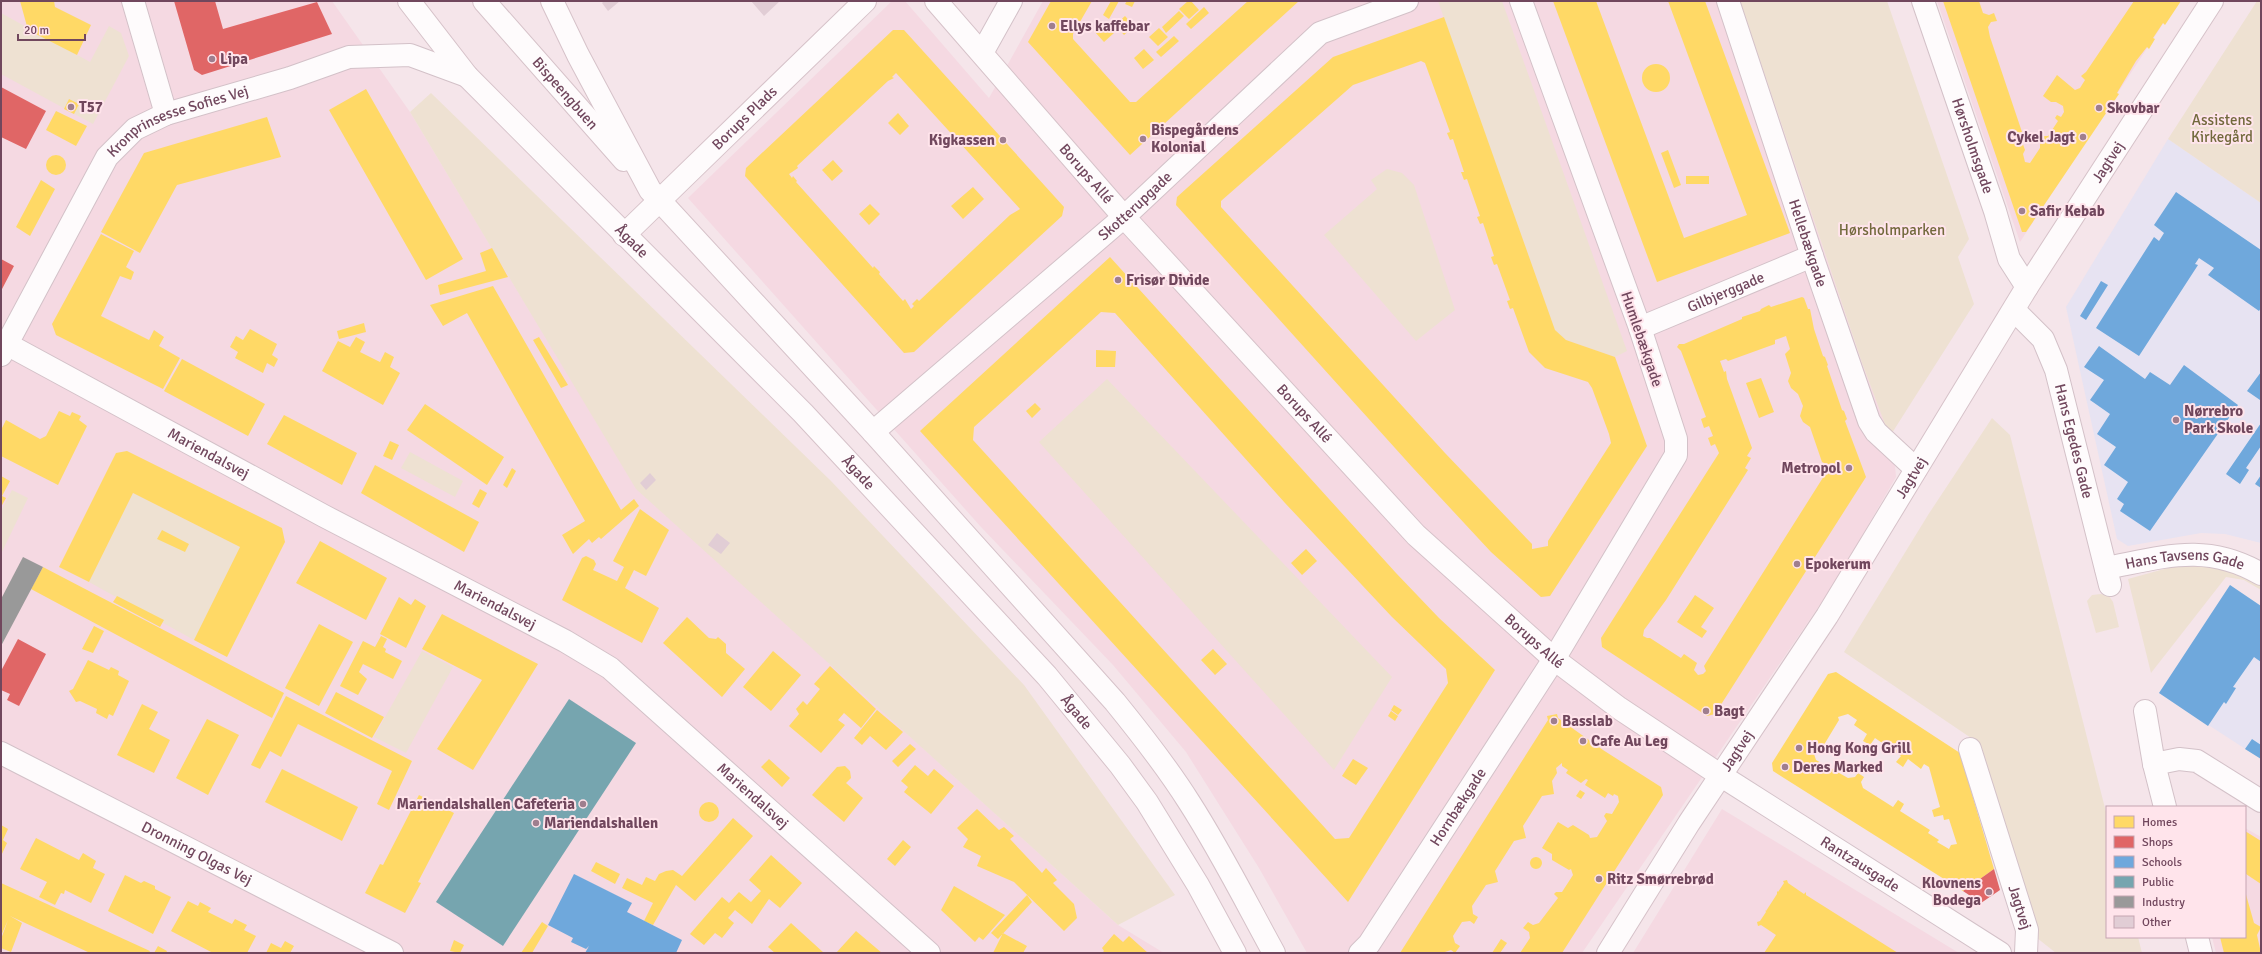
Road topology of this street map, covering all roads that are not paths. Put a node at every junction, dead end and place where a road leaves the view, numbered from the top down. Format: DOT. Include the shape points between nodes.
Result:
graph roads {
  1 [pos="133,1"];
  2 [pos="410,1"];
  3 [pos="484,1"];
  4 [pos="552,1"];
  5 [pos="865,1"];
  6 [pos="936,1"];
  7 [pos="1011,1"];
  8 [pos="1407,1"];
  9 [pos="1521,1"];
  10 [pos="1728,1"];
  11 [pos="1923,1"];
  12 [pos="2212,1"];
  13 [pos="982,53"];
  14 [pos="467,76"];
  15 [pos="166,114"];
  16 [pos="654,194"];
  17 [pos="1124,217"];
  18 [pos="624,235"];
  19 [pos="1812,256"];
  20 [pos="2027,287"];
  21 [pos="2014,310"];
  22 [pos="1640,328"];
  23 [pos="3,347"];
  24 [pos="873,432"];
  25 [pos="1916,469"];
  26 [pos="2261,574"];
  27 [pos="2108,577"];
  28 [pos="1554,659"];
  29 [pos="2145,711"];
  30 [pos="1970,749"];
  31 [pos="1,753"];
  32 [pos="2154,764"];
  33 [pos="1720,775"];
  34 [pos="2261,801"];
  35 [pos="2165,806"];
  36 [pos="2197,938"];
  37 [pos="392,953"];
  38 [pos="929,953"];
  39 [pos="1235,953"];
  40 [pos="1274,953"];
  41 [pos="1360,953"];
  42 [pos="1608,953"];
  43 [pos="2000,953"];
  44 [pos="2026,953"];
  45 [pos="2201,953"];
  1 -- 15 [label="street"];
  2 -- 14 [label="street, Ågade" via="431,32"];
  3 -- 16 [label="street, Bispeengbuen"];
  4 -- 16 [label="street"];
  5 -- 16 [label="street, Borups Plads"];
  6 -- 13 [label="street, Borups Allé"];
  7 -- 13 [label="street"];
  8 -- 17 [label="street, Skotterupgade" via="1320,32"];
  9 -- 22 [label="street, Humlebækgade"];
  10 -- 19 [label="street, Hellebækgade"];
  11 -- 20 [label="street, Hørsholmsgade" via="2009,259"];
  12 -- 20 [label="street, Jagtvej"];
  13 -- 17 [label="street, Borups Allé"];
  14 -- 15 [label="street, Kronprinsesse Sofies Vej" via="410,55 349,57 290,78"];
  14 -- 18 [label="street, Ågade"];
  15 -- 23 [label="street, Kronprinsesse Sofies Vej" via="135,129 107,157"];
  16 -- 18 [label="street, Borups Plads"];
  16 -- 24 [label="street"];
  17 -- 24 [label="street, Skotterupgade"];
  17 -- 28 [label="street, Borups Allé" via="1416,535"];
  18 -- 39 [label="street, Ågade" via="803,413 1048,676 1147,802 1198,885"];
  19 -- 22 [label="street, Gilbjerggade"];
  19 -- 25 [label="street, Hellebækgade" via="1869,421 1876,432"];
  20 -- 21 [label="street, Jagtvej"];
  21 -- 25 [label="street, Jagtvej"];
  21 -- 27 [label="street, Hans Egedes Gade" via="2043,339 2056,370"];
  22 -- 28 [label="street, Humlebækgade" via="1676,439 1676,455"];
  23 -- 38 [label="street, Mariendalsvej" via="565,641 610,668"];
  24 -- 40 [label="street" via="1149,743 1206,829"];
  25 -- 33 [label="street, Jagtvej" via="1823,622"];
  26 -- 27 [label="street, Hans Tavsens Gade" via="2246,565 2217,555 2183,554"];
  28 -- 33 [label="street, Borups Allé" via="1619,708"];
  28 -- 41 [label="street, Hornbækgade"];
  29 -- 32 [label="street"];
  30 -- 44 [label="street, Jagtvej" via="2027,930"];
  31 -- 37 [label="street, Dronning Olgas Vej"];
  32 -- 34 [label="street" via="2180,759 2197,760"];
  32 -- 35 [label="street"];
  33 -- 42 [label="street, Jagtvej"];
  33 -- 43 [label="street, Rantzausgade"];
  36 -- 45 [label="street"];
}
